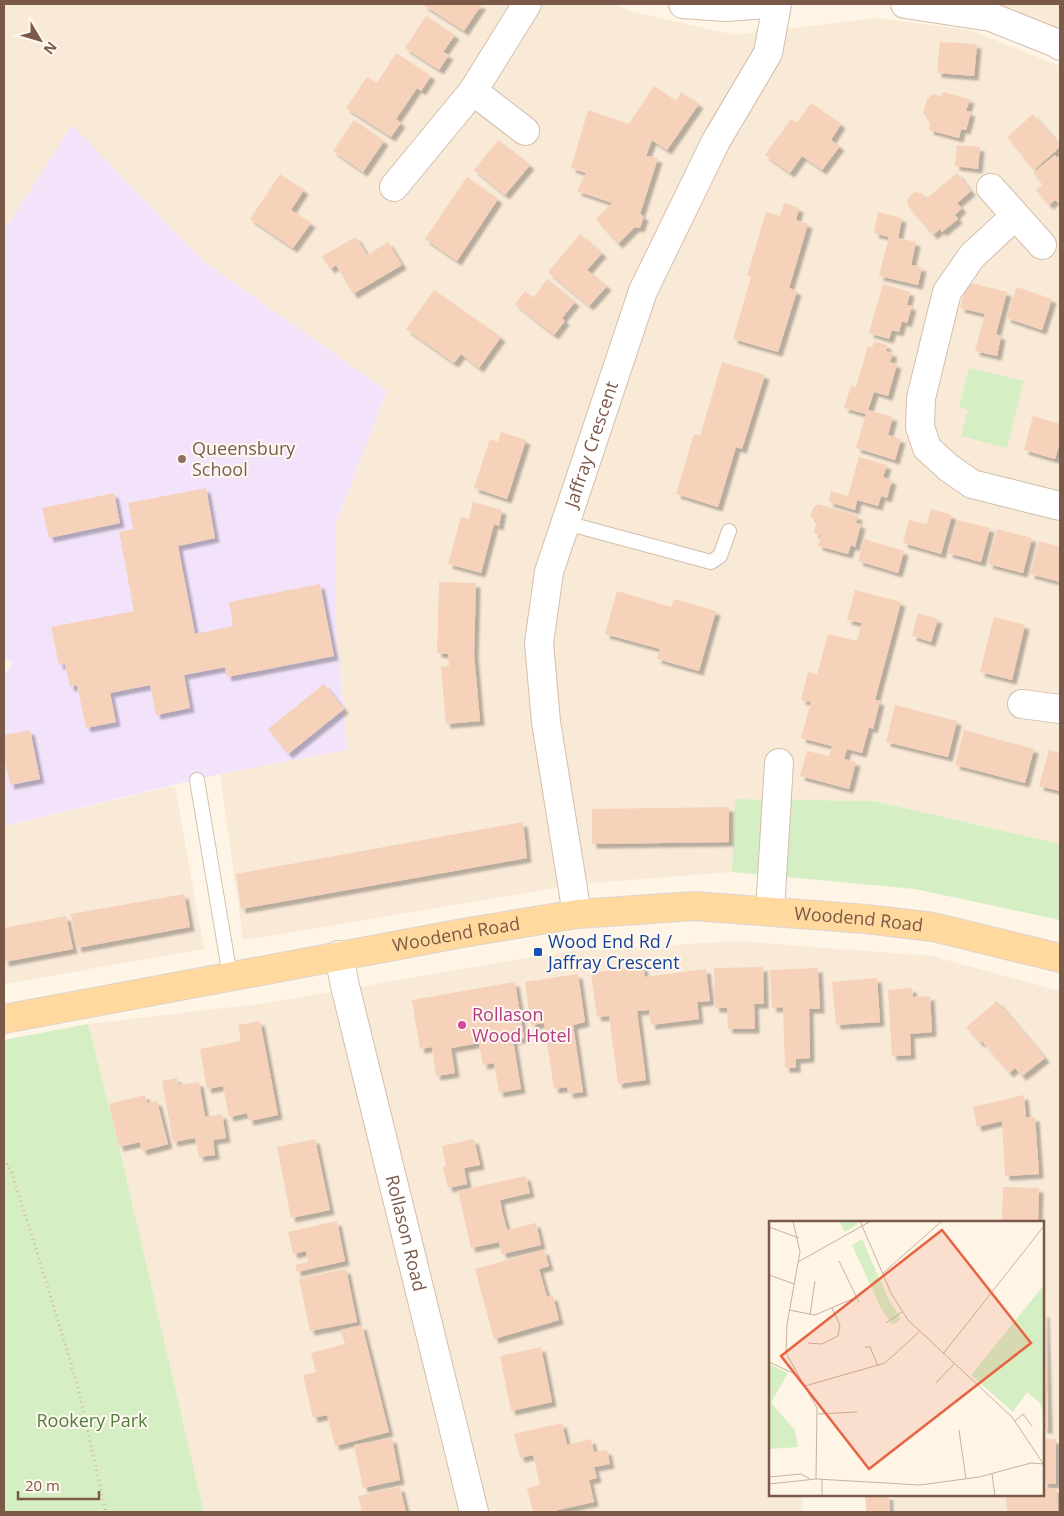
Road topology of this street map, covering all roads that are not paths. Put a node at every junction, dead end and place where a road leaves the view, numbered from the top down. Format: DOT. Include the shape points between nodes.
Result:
graph roads {
  1 [pos="527,4"];
  2 [pos="683,4"];
  3 [pos="767,4"];
  4 [pos="777,4"];
  5 [pos="905,4"];
  6 [pos="1060,46"];
  7 [pos="473,90"];
  8 [pos="525,131"];
  9 [pos="394,187"];
  10 [pos="991,188"];
  11 [pos="1015,216"];
  12 [pos="1042,245"];
  13 [pos="1060,506"];
  14 [pos="566,523"];
  15 [pos="729,531"];
  16 [pos="1022,704"];
  17 [pos="1060,709"];
  18 [pos="778,763"];
  19 [pos="197,780"];
  20 [pos="770,911"];
  21 [pos="577,914"];
  22 [pos="339,955"];
  23 [pos="1060,958"];
  24 [pos="230,976"];
  25 [pos="4,1019"];
  26 [pos="474,1512"];
  1 -- 7 [label="street"];
  2 -- 3 [label="street" via="726,7"];
  4 -- 14 [label="street, Jaffray Crescent" via="768,53 716,141 644,291"];
  5 -- 6 [label="street" via="991,17"];
  7 -- 8 [label="street"];
  7 -- 9 [label="street"];
  10 -- 11 [label="street"];
  11 -- 12 [label="street"];
  11 -- 13 [label="street" via="972,256 947,292 921,398 920,427 927,448 972,484"];
  14 -- 15 [label="lane" via="711,562 720,556"];
  14 -- 21 [label="street, Jaffray Crescent" via="549,572 539,643 546,722"];
  16 -- 17 [label="street"];
  18 -- 20 [label="street"];
  19 -- 24 [label="lane"];
  20 -- 21 [label="main road, Woodend Road" via="694,906"];
  20 -- 23 [label="main road, Woodend Road" via="933,927"];
  21 -- 22 [label="main road, Woodend Road"];
  22 -- 24 [label="main road, Woodend Road"];
  22 -- 26 [label="street, Rollason Road"];
  24 -- 25 [label="main road, Woodend Road"];
}
